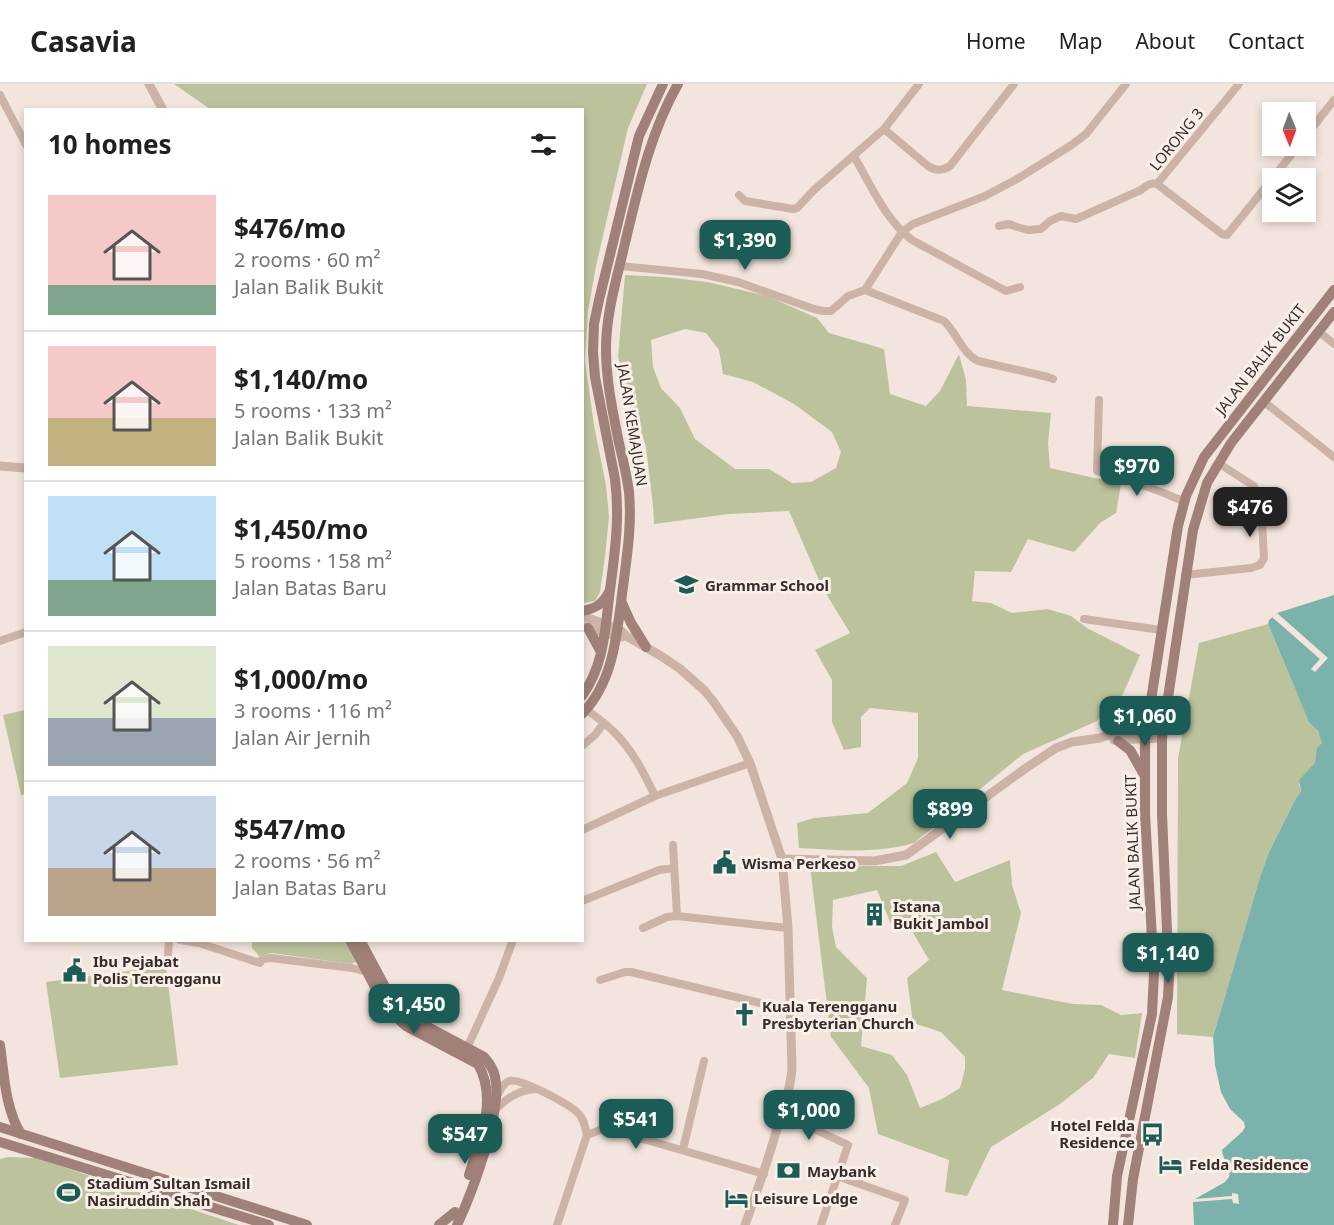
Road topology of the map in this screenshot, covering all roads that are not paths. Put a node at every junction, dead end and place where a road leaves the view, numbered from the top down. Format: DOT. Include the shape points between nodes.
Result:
graph roads {
  1 [pos="149,84"];
  2 [pos="663,84"];
  3 [pos="678,84"];
  4 [pos="919,84"];
  5 [pos="1014,84"];
  6 [pos="1126,84"];
  7 [pos="1239,84"];
  8 [pos="0,94"];
  9 [pos="1334,100"];
  10 [pos="162,108"];
  11 [pos="1316,123"];
  12 [pos="884,129"];
  13 [pos="24,142"];
  14 [pos="854,156"];
  15 [pos="1291,156"];
  16 [pos="1281,168"];
  17 [pos="1157,184"];
  18 [pos="1262,191"];
  19 [pos="739,195"];
  20 [pos="999,226"];
  21 [pos="902,232"];
  22 [pos="620,266"];
  23 [pos="1020,287"];
  24 [pos="865,290"];
  25 [pos="1334,290"];
  26 [pos="1334,312"];
  27 [pos="1318,331"];
  28 [pos="1334,344"];
  29 [pos="1053,380"];
  30 [pos="1099,400"];
  31 [pos="1263,401"];
  32 [pos="1334,457"];
  33 [pos="1218,463"];
  34 [pos="0,466"];
  35 [pos="24,468"];
  36 [pos="1185,502"];
  37 [pos="1185,575"];
  38 [pos="609,592"];
  39 [pos="621,600"];
  40 [pos="584,613"];
  41 [pos="584,615"];
  42 [pos="1084,619"];
  43 [pos="585,627"];
  44 [pos="606,629"];
  45 [pos="1161,630"];
  46 [pos="24,633"];
  47 [pos="621,634"];
  48 [pos="0,641"];
  49 [pos="646,647"];
  50 [pos="602,652"];
  51 [pos="584,693"];
  52 [pos="584,712"];
  53 [pos="604,723"];
  54 [pos="1163,734"];
  55 [pos="1145,735"];
  56 [pos="1100,738"];
  57 [pos="1118,741"];
  58 [pos="584,745"];
  59 [pos="750,763"];
  60 [pos="1144,776"];
  61 [pos="655,796"];
  62 [pos="584,829"];
  63 [pos="673,845"];
  64 [pos="782,859"];
  65 [pos="674,868"];
  66 [pos="584,899"];
  67 [pos="677,916"];
  68 [pos="643,928"];
  69 [pos="788,928"];
  70 [pos="169,942"];
  71 [pos="193,942"];
  72 [pos="351,942"];
  73 [pos="361,942"];
  74 [pos="512,942"];
  75 [pos="168,955"];
  76 [pos="367,972"];
  77 [pos="600,980"];
  78 [pos="790,1010"];
  79 [pos="0,1045"];
  80 [pos="468,1048"];
  81 [pos="704,1061"];
  82 [pos="537,1089"];
  83 [pos="496,1099"];
  84 [pos="494,1111"];
  85 [pos="782,1114"];
  86 [pos="0,1127"];
  87 [pos="21,1134"];
  88 [pos="587,1135"];
  89 [pos="0,1142"];
  90 [pos="16,1146"];
  91 [pos="682,1149"];
  92 [pos="0,1150"];
  93 [pos="764,1174"];
  94 [pos="837,1176"];
  95 [pos="455,1212"];
  96 [pos="269,1225"];
  97 [pos="307,1225"];
  98 [pos="439,1225"];
  99 [pos="448,1225"];
  100 [pos="457,1225"];
  101 [pos="557,1225"];
  102 [pos="745,1225"];
  103 [pos="820,1225"];
  104 [pos="896,1225"];
  105 [pos="1113,1225"];
  106 [pos="1128,1225"];
  1 -- 10 [label="street"];
  2 -- 38 [label="main road, JALAN KEMAJUAN" via="639,136 594,324 595,377 617,493 618,528"];
  3 -- 22 [label="main road, JALAN KEMAJUAN" via="656,130"];
  4 -- 12 [label="street"];
  5 -- 12 [label="street" via="946,169 928,166"];
  6 -- 21 [label="street" via="1086,134 1070,146 985,196"];
  7 -- 17 [label="street, LORONG 3"];
  8 -- 13 [label="street"];
  9 -- 11 [label="street"];
  12 -- 14 [label="street"];
  14 -- 19 [label="street" via="793,210 745,201"];
  14 -- 21 [label="street" via="887,214"];
  15 -- 16 [label="street"];
  17 -- 18 [label="street" via="1227,235"];
  17 -- 20 [label="street" via="1149,184 1076,219 1060,216 1041,229"];
  21 -- 23 [label="street" via="1006,291"];
  21 -- 24 [label="street"];
  22 -- 24 [label="street" via="702,274 738,282 823,312"];
  22 -- 39 [label="main road, JALAN KEMAJUAN" via="608,317 606,351 631,515"];
  24 -- 29 [label="street" via="944,321 978,362"];
  25 -- 36 [label="main road, JALAN BALIK BUKIT" via="1204,457"];
  26 -- 27 [label="main road, JALAN BALIK BUKIT"];
  27 -- 28 [label="street"];
  27 -- 31 [label="main road, JALAN BALIK BUKIT"];
  30 -- 36 [label="street" via="1097,471"];
  31 -- 32 [label="street"];
  31 -- 33 [label="main road, JALAN BALIK BUKIT"];
  33 -- 37 [label="main road, JALAN BALIK BUKIT" via="1199,508"];
  33 -- 37 [label="street" via="1254,486 1261,502 1264,558 1260,565 1251,568"];
  34 -- 35 [label="street"];
  36 -- 45 [label="main road, JALAN BALIK BUKIT"];
  37 -- 54 [label="main road, JALAN BALIK BUKIT"];
  38 -- 40 [label="main road" via="605,601"];
  38 -- 44 [label="main road, JALAN KEMAJUAN"];
  39 -- 47 [label="main road, JALAN KEMAJUAN"];
  39 -- 49 [label="main road"];
  41 -- 44 [label="street"];
  42 -- 45 [label="street"];
  43 -- 44 [label="street"];
  43 -- 50 [label="main road"];
  44 -- 47 [label="street"];
  44 -- 50 [label="main road, JALAN KEMAJUAN"];
  45 -- 55 [label="main road, JALAN BALIK BUKIT"];
  46 -- 48 [label="street"];
  47 -- 49 [label="street"];
  47 -- 52 [label="main road, JALAN KEMAJUAN" via="602,686"];
  49 -- 59 [label="street" via="679,668 708,696 732,728"];
  50 -- 51 [label="main road, JALAN KEMAJUAN"];
  52 -- 53 [label="street"];
  53 -- 58 [label="street"];
  53 -- 61 [label="street" via="625,744"];
  54 -- 55 [label="street"];
  54 -- 106 [label="main road, JALAN BALIK BUKIT" via="1168,997 1136,1160"];
  55 -- 56 [label="street" via="1117,732"];
  55 -- 57 [label="street"];
  55 -- 60 [label="main road, JALAN BALIK BUKIT"];
  56 -- 57 [label="street"];
  56 -- 64 [label="street" via="1056,748 906,855 874,861"];
  57 -- 60 [label="main road" via="1130,750"];
  59 -- 61 [label="street"];
  59 -- 64 [label="street"];
  60 -- 105 [label="main road, JALAN BALIK BUKIT" via="1154,974 1152,1014 1117,1176"];
  61 -- 62 [label="street"];
  63 -- 65 [label="street"];
  64 -- 69 [label="street"];
  65 -- 66 [label="street" via="659,870"];
  65 -- 67 [label="street"];
  67 -- 68 [label="street"];
  67 -- 69 [label="street"];
  69 -- 78 [label="street"];
  70 -- 75 [label="street"];
  71 -- 76 [label="street" via="260,963 271,957"];
  72 -- 76 [label="main road"];
  73 -- 80 [label="main road" via="397,1006 411,1018"];
  74 -- 80 [label="street"];
  76 -- 95 [label="main road" via="384,1004 406,1026 478,1064 484,1074 484,1128"];
  77 -- 78 [label="street" via="631,972"];
  78 -- 85 [label="street" via="792,1069"];
  79 -- 87 [label="main road" via="10,1107"];
  80 -- 83 [label="main road" via="491,1065"];
  81 -- 91 [label="street"];
  82 -- 83 [label="street" via="510,1081"];
  82 -- 84 [label="street" via="517,1093"];
  82 -- 88 [label="street" via="576,1110"];
  83 -- 84 [label="main road"];
  84 -- 100 [label="main road" via="485,1150"];
  85 -- 93 [label="street"];
  85 -- 94 [label="street" via="848,1145"];
  86 -- 87 [label="main road"];
  87 -- 97 [label="main road"];
  88 -- 91 [label="street" via="605,1128"];
  88 -- 101 [label="street"];
  89 -- 90 [label="main road"];
  90 -- 92 [label="main road"];
  90 -- 96 [label="main road"];
  91 -- 93 [label="street"];
  93 -- 102 [label="street"];
  94 -- 103 [label="street"];
  94 -- 104 [label="street" via="904,1200"];
  95 -- 98 [label="main road"];
  95 -- 99 [label="main road"];
}
